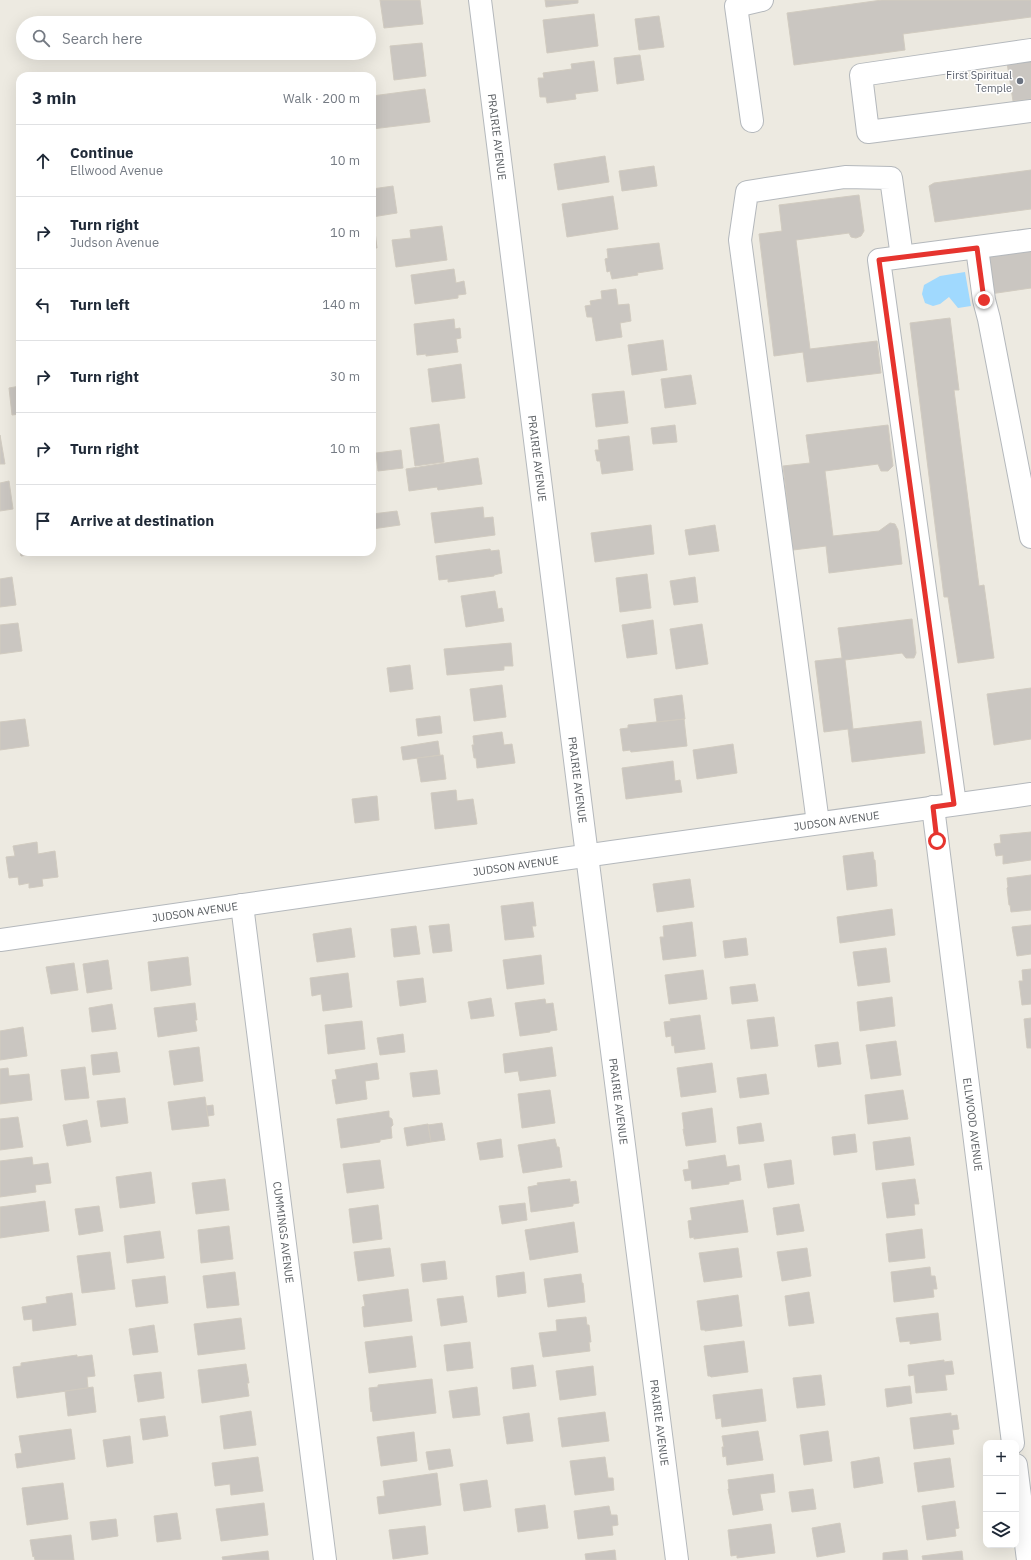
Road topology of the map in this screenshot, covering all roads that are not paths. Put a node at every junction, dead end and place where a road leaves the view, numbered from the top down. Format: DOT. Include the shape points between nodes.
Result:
graph roads {
  1 [pos="480,0"];
  2 [pos="762,0"];
  3 [pos="1031,50"];
  4 [pos="1031,111"];
  5 [pos="752,121"];
  6 [pos="1031,240"];
  7 [pos="977,248"];
  8 [pos="902,257"];
  9 [pos="1031,537"];
  10 [pos="1031,794"];
  11 [pos="954,804"];
  12 [pos="933,807"];
  13 [pos="818,823"];
  14 [pos="587,856"];
  15 [pos="242,905"];
  16 [pos="0,940"];
  17 [pos="1013,1440"];
  18 [pos="1017,1476"];
  19 [pos="325,1560"];
  20 [pos="677,1560"];
  21 [pos="1028,1560"];
  1 -- 14 [label="street, PRAIRIE AVENUE"];
  2 -- 5 [label="street" via="736,6"];
  3 -- 4 [label="street" via="861,75 868,132"];
  6 -- 7 [label="street"];
  7 -- 8 [label="street"];
  7 -- 9 [label="street" via="984,300"];
  8 -- 11 [label="street" via="879,260"];
  8 -- 13 [label="street" via="891,178 845,177 747,192 740,240"];
  10 -- 11 [label="street, JUDSON AVENUE"];
  11 -- 12 [label="street, JUDSON AVENUE"];
  12 -- 13 [label="street, JUDSON AVENUE"];
  12 -- 17 [label="street, ELLWOOD AVENUE"];
  13 -- 14 [label="street, JUDSON AVENUE"];
  14 -- 15 [label="street, JUDSON AVENUE"];
  14 -- 20 [label="street, PRAIRIE AVENUE"];
  15 -- 16 [label="street, JUDSON AVENUE"];
  15 -- 19 [label="street, CUMMINGS AVENUE"];
  18 -- 21 [label="street"];
}
